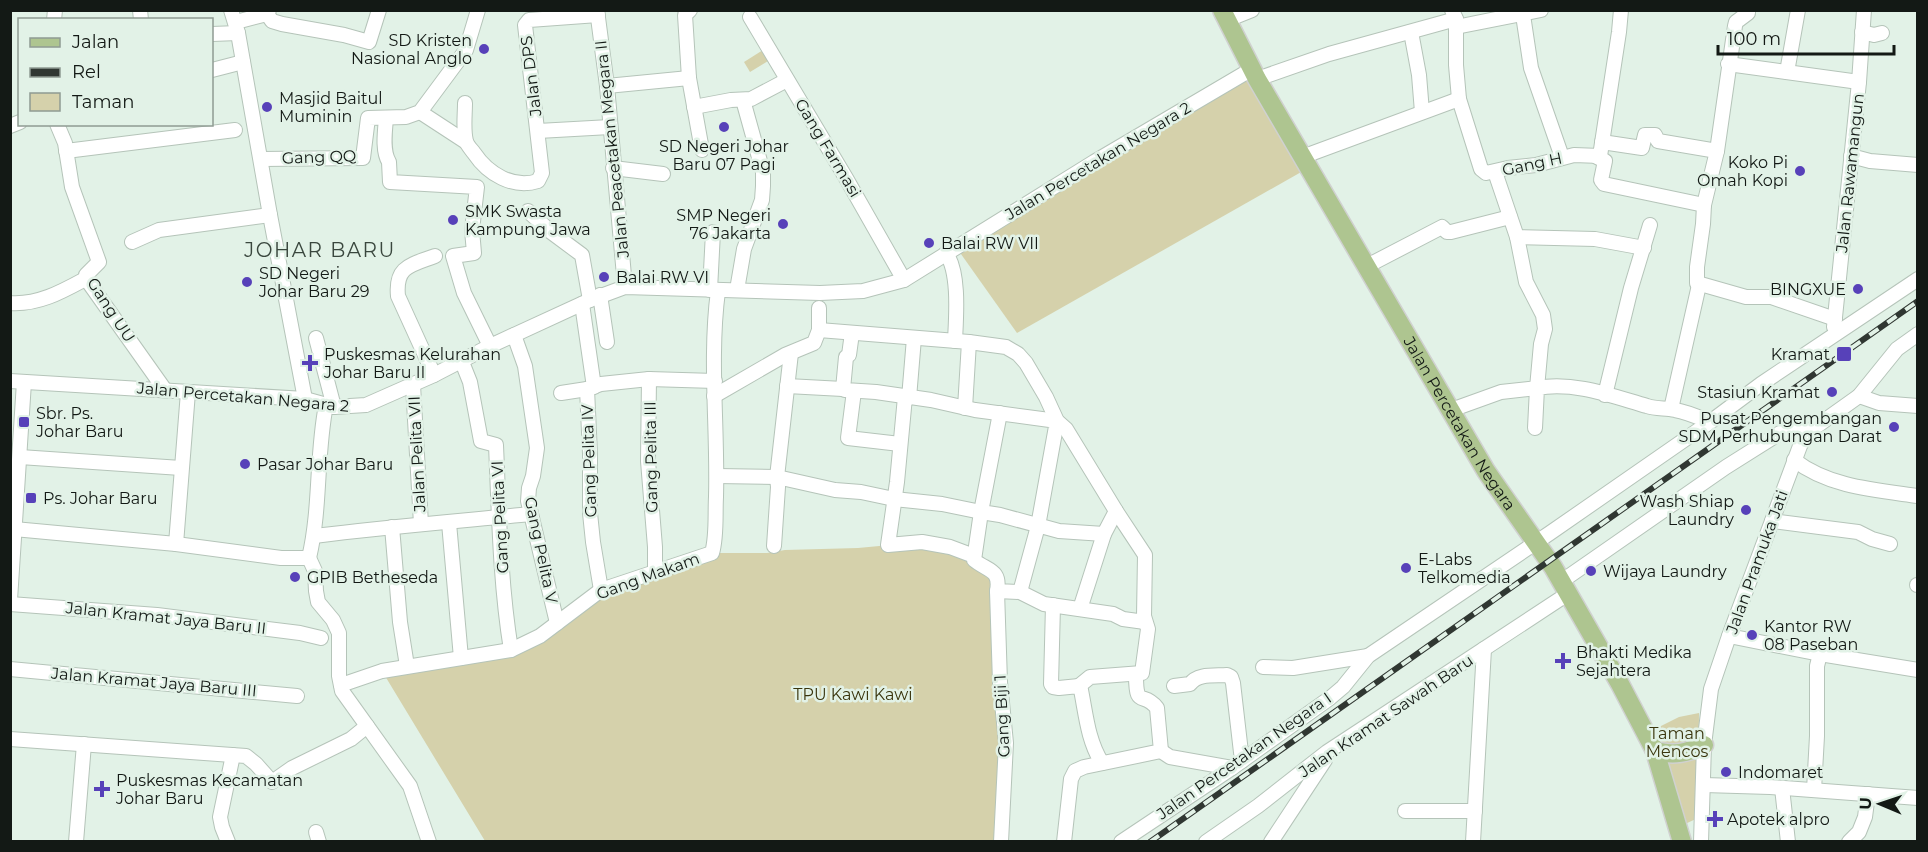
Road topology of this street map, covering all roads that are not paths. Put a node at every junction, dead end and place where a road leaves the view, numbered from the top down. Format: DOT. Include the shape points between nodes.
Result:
graph roads {
  1 [pos="379,10"];
  2 [pos="478,10"];
  3 [pos="1252,10"];
  4 [pos="1541,10"];
  5 [pos="1621,10"];
  6 [pos="1748,10"];
  7 [pos="1798,10"];
  8 [pos="1864,10"];
  9 [pos="268,12"];
  10 [pos="598,13"];
  11 [pos="687,13"];
  12 [pos="1225,15"];
  13 [pos="1523,15"];
  14 [pos="524,16"];
  15 [pos="750,17"];
  16 [pos="1455,19"];
  17 [pos="235,22"];
  18 [pos="1411,32"];
  19 [pos="1862,32"];
  20 [pos="213,33"];
  21 [pos="1882,33"];
  22 [pos="243,62"];
  23 [pos="1728,64"];
  24 [pos="213,70"];
  25 [pos="1787,72"];
  26 [pos="1254,74"];
  27 [pos="689,78"];
  28 [pos="787,80"];
  29 [pos="1859,82"];
  30 [pos="607,86"];
  31 [pos="1459,99"];
  32 [pos="743,100"];
  33 [pos="465,103"];
  34 [pos="694,107"];
  35 [pos="420,112"];
  36 [pos="1422,112"];
  37 [pos="386,118"];
  38 [pos="58,126"];
  39 [pos="610,127"];
  40 [pos="235,130"];
  41 [pos="538,131"];
  42 [pos="466,142"];
  43 [pos="1602,142"];
  44 [pos="702,150"];
  45 [pos="66,151"];
  46 [pos="1717,151"];
  47 [pos="1851,156"];
  48 [pos="1302,157"];
  49 [pos="1562,157"];
  50 [pos="1597,157"];
  51 [pos="261,159"];
  52 [pos="1917,165"];
  53 [pos="613,168"];
  54 [pos="1495,172"];
  55 [pos="663,174"];
  56 [pos="1704,205"];
  57 [pos="528,211"];
  58 [pos="270,215"];
  59 [pos="1510,217"];
  60 [pos="1650,225"];
  61 [pos="713,232"];
  62 [pos="1517,237"];
  63 [pos="132,242"];
  64 [pos="1644,248"];
  65 [pos="946,253"];
  66 [pos="435,256"];
  67 [pos="1367,266"];
  68 [pos="87,278"];
  69 [pos="1917,279"];
  70 [pos="904,280"];
  71 [pos="1700,285"];
  72 [pos="626,287"];
  73 [pos="714,290"];
  74 [pos="737,290"];
  75 [pos="591,300"];
  76 [pos="10,303"];
  77 [pos="819,308"];
  78 [pos="1835,319"];
  79 [pos="819,330"];
  80 [pos="852,333"];
  81 [pos="1917,334"];
  82 [pos="514,335"];
  83 [pos="1833,335"];
  84 [pos="316,338"];
  85 [pos="914,338"];
  86 [pos="607,342"];
  87 [pos="962,342"];
  88 [pos="490,346"];
  89 [pos="791,353"];
  90 [pos="462,363"];
  91 [pos="434,375"];
  92 [pos="649,379"];
  93 [pos="17,381"];
  94 [pos="715,381"];
  95 [pos="788,386"];
  96 [pos="590,388"];
  97 [pos="1537,388"];
  98 [pos="165,390"];
  99 [pos="849,390"];
  100 [pos="188,392"];
  101 [pos="414,392"];
  102 [pos="561,393"];
  103 [pos="1605,395"];
  104 [pos="714,396"];
  105 [pos="1858,396"];
  106 [pos="907,398"];
  107 [pos="305,399"];
  108 [pos="330,406"];
  109 [pos="1917,406"];
  110 [pos="965,408"];
  111 [pos="1671,409"];
  112 [pos="1451,410"];
  113 [pos="1000,413"];
  114 [pos="1057,421"];
  115 [pos="1710,422"];
  116 [pos="1534,428"];
  117 [pos="1807,433"];
  118 [pos="900,444"];
  119 [pos="20,457"];
  120 [pos="1794,460"];
  121 [pos="181,468"];
  122 [pos="717,476"];
  123 [pos="777,477"];
  124 [pos="1917,496"];
  125 [pos="894,499"];
  126 [pos="981,512"];
  127 [pos="1116,512"];
  128 [pos="531,514"];
  129 [pos="499,517"];
  130 [pos="1772,521"];
  131 [pos="449,523"];
  132 [pos="421,524"];
  133 [pos="392,526"];
  134 [pos="1038,526"];
  135 [pos="14,529"];
  136 [pos="1104,534"];
  137 [pos="314,536"];
  138 [pos="1537,542"];
  139 [pos="176,544"];
  140 [pos="1890,544"];
  141 [pos="774,546"];
  142 [pos="974,556"];
  143 [pos="309,558"];
  144 [pos="655,570"];
  145 [pos="1566,587"];
  146 [pos="600,590"];
  147 [pos="998,591"];
  148 [pos="1020,592"];
  149 [pos="10,602"];
  150 [pos="1053,605"];
  151 [pos="1080,609"];
  152 [pos="1144,622"];
  153 [pos="557,623"];
  154 [pos="1729,636"];
  155 [pos="321,638"];
  156 [pos="1484,649"];
  157 [pos="511,650"];
  158 [pos="1820,654"];
  159 [pos="1368,656"];
  160 [pos="460,658"];
  161 [pos="407,666"];
  162 [pos="1263,667"];
  163 [pos="10,669"];
  164 [pos="1917,670"];
  165 [pos="1136,675"];
  166 [pos="341,686"];
  167 [pos="1079,686"];
  168 [pos="1174,686"];
  169 [pos="297,696"];
  170 [pos="368,726"];
  171 [pos="10,739"];
  172 [pos="84,744"];
  173 [pos="1704,745"];
  174 [pos="1161,751"];
  175 [pos="1655,751"];
  176 [pos="1327,752"];
  177 [pos="239,756"];
  178 [pos="1102,763"];
  179 [pos="1237,764"];
  180 [pos="1704,785"];
  181 [pos="1782,788"];
  182 [pos="1814,790"];
  183 [pos="1868,794"];
  184 [pos="1917,798"];
  185 [pos="1405,811"];
  186 [pos="1475,811"];
  187 [pos="76,842"];
  188 [pos="228,842"];
  189 [pos="429,842"];
  190 [pos="1001,842"];
  191 [pos="1064,842"];
  192 [pos="1121,842"];
  193 [pos="1206,842"];
  194 [pos="1271,842"];
  195 [pos="1473,842"];
  196 [pos="1682,842"];
  197 [pos="1701,842"];
  198 [pos="1788,842"];
  199 [pos="1849,842"];
  1 -- 9 [label="street" via="369,42 282,24 272,21"];
  2 -- 35 [label="street" via="466,50"];
  3 -- 12 [label="street"];
  4 -- 13 [label="street, Jalan Percetakan Negara 2"];
  5 -- 43 [label="street"];
  6 -- 23 [label="street" via="1736,22"];
  7 -- 25 [label="street"];
  8 -- 19 [label="street, Jalan Rawamangun"];
  9 -- 17 [label="street"];
  10 -- 14 [label="street, Jalan DPS" via="529,20"];
  10 -- 30 [label="street, Jalan Peacetakan Megara II"];
  11 -- 27 [label="street"];
  12 -- 26 [label="main road, Jalan Percetakan Negara"];
  13 -- 16 [label="street, Jalan Percetakan Negara 2"];
  13 -- 49 [label="street" via="1532,68"];
  14 -- 41 [label="street, Jalan DPS"];
  15 -- 28 [label="street, Gang Farmasi"];
  16 -- 18 [label="street, Jalan Percetakan Negara 2"];
  16 -- 31 [label="street, Gang H"];
  17 -- 20 [label="street"];
  17 -- 22 [label="street"];
  18 -- 26 [label="street, Jalan Percetakan Negara 2"];
  18 -- 36 [label="street"];
  19 -- 21 [label="street"];
  19 -- 29 [label="street, Jalan Rawamangun"];
  22 -- 24 [label="street"];
  22 -- 51 [label="street"];
  23 -- 25 [label="street"];
  23 -- 46 [label="street"];
  25 -- 29 [label="street"];
  26 -- 48 [label="main road, Jalan Percetakan Negara"];
  26 -- 65 [label="street, Jalan Percetakan Negara 2" via="1094,162"];
  27 -- 30 [label="street"];
  27 -- 34 [label="street"];
  28 -- 32 [label="street"];
  28 -- 70 [label="street, Gang Farmasi"];
  29 -- 47 [label="street, Jalan Rawamangun"];
  30 -- 39 [label="street, Jalan Peacetakan Megara II"];
  31 -- 36 [label="street"];
  31 -- 54 [label="street, Gang H" via="1481,169"];
  32 -- 34 [label="street"];
  32 -- 74 [label="street" via="763,172 763,186 762,200 744,249"];
  33 -- 42 [label="street"];
  34 -- 44 [label="street"];
  35 -- 37 [label="street, Gang QQ"];
  35 -- 42 [label="street"];
  36 -- 48 [label="street"];
  37 -- 51 [label="street, Gang QQ" via="368,118 363,158"];
  37 -- 88 [label="street" via="390,182 477,187 472,230 474,253 453,256 464,293"];
  38 -- 45 [label="street, Gang UU"];
  39 -- 41 [label="street, Jalan DPS"];
  39 -- 53 [label="street, Jalan Peacetakan Megara II"];
  40 -- 45 [label="street"];
  41 -- 42 [label="street, Jalan DPS" via="542,173 538,181 530,183 495,175"];
  43 -- 46 [label="street" via="1642,147 1645,135 1655,135 1658,141"];
  43 -- 50 [label="street"];
  45 -- 68 [label="street, Gang UU" via="72,187 99,262 88,271"];
  46 -- 56 [label="street"];
  47 -- 52 [label="street"];
  47 -- 78 [label="street, Jalan Rawamangun"];
  48 -- 67 [label="main road, Jalan Percetakan Negara"];
  49 -- 50 [label="street, Gang H"];
  49 -- 54 [label="street, Gang H"];
  50 -- 56 [label="street" via="1605,161 1601,180 1604,184"];
  51 -- 58 [label="street"];
  53 -- 55 [label="street"];
  53 -- 72 [label="street, Jalan Peacetakan Megara II"];
  54 -- 59 [label="street"];
  56 -- 71 [label="street" via="1696,276"];
  57 -- 75 [label="street" via="582,255"];
  58 -- 63 [label="street" via="159,230"];
  58 -- 107 [label="street"];
  59 -- 62 [label="street"];
  59 -- 67 [label="street" via="1451,232 1442,227"];
  60 -- 64 [label="street"];
  61 -- 73 [label="street, Gang Makam"];
  62 -- 64 [label="street" via="1595,239"];
  62 -- 97 [label="street" via="1526,282 1543,315 1545,329"];
  64 -- 103 [label="street"];
  65 -- 70 [label="street, Jalan Percetakan Negara 2"];
  65 -- 87 [label="street" via="954,278"];
  66 -- 91 [label="street" via="407,266 397,287"];
  67 -- 112 [label="main road, Jalan Percetakan Negara"];
  68 -- 76 [label="street" via="45,299"];
  68 -- 98 [label="street, Gang UU"];
  69 -- 83 [label="street, Jalan Percetakan Negara I"];
  70 -- 74 [label="street, Jalan Percetakan Negara 2" via="849,292"];
  71 -- 78 [label="street" via="1746,297 1771,297"];
  71 -- 111 [label="street"];
  72 -- 73 [label="street, Jalan Percetakan Negara 2"];
  72 -- 75 [label="street, Jalan Percetakan Negara 2"];
  73 -- 74 [label="street, Jalan Percetakan Negara 2"];
  73 -- 94 [label="street, Gang Makam"];
  75 -- 82 [label="street, Jalan Percetakan Negara 2"];
  75 -- 86 [label="street"];
  75 -- 96 [label="street"];
  77 -- 79 [label="street"];
  78 -- 83 [label="street, Jalan Rawamangun"];
  79 -- 80 [label="street"];
  79 -- 89 [label="street" via="814,343"];
  80 -- 85 [label="street"];
  80 -- 99 [label="street" via="846,357"];
  81 -- 105 [label="street, Jalan Pramuka Jati" via="1897,349"];
  82 -- 88 [label="street, Jalan Percetakan Negara 2"];
  82 -- 128 [label="street, Gang Pelita V" via="525,366 537,448 529,488"];
  83 -- 115 [label="street, Jalan Percetakan Negara I"];
  84 -- 108 [label="street"];
  85 -- 87 [label="street"];
  85 -- 106 [label="street"];
  87 -- 110 [label="street"];
  87 -- 114 [label="street" via="1006,347 1018,354"];
  88 -- 90 [label="street, Jalan Percetakan Negara 2"];
  89 -- 95 [label="street"];
  89 -- 104 [label="street"];
  90 -- 91 [label="street, Jalan Percetakan Negara 2"];
  90 -- 129 [label="street, Gang Pelita VI" via="470,382 481,441 496,445"];
  91 -- 101 [label="street, Jalan Percetakan Negara 2"];
  92 -- 94 [label="street, Gang Pelita IV"];
  92 -- 96 [label="street, Gang Pelita IV"];
  92 -- 144 [label="street, Gang Pelita III" via="648,461"];
  93 -- 98 [label="street, Jalan Percetakan Negara 2"];
  93 -- 119 [label="street"];
  94 -- 104 [label="street, Gang Makam"];
  95 -- 99 [label="street"];
  95 -- 123 [label="street"];
  96 -- 102 [label="street"];
  96 -- 146 [label="street, Gang Pelita IV" via="590,513"];
  97 -- 103 [label="street" via="1564,386"];
  97 -- 112 [label="street" via="1501,393"];
  97 -- 116 [label="street"];
  98 -- 100 [label="street, Jalan Percetakan Negara 2"];
  99 -- 106 [label="street"];
  99 -- 118 [label="street" via="848,438"];
  100 -- 107 [label="street, Jalan Percetakan Negara 2"];
  100 -- 121 [label="street"];
  101 -- 108 [label="street, Jalan Percetakan Negara 2" via="366,405"];
  101 -- 132 [label="street, Jalan Pelita VII"];
  103 -- 111 [label="street"];
  104 -- 122 [label="street, Gang Makam"];
  105 -- 109 [label="street" via="1879,403"];
  105 -- 117 [label="street, Jalan Pramuka Jati"];
  106 -- 110 [label="street"];
  106 -- 118 [label="street"];
  107 -- 108 [label="street, Jalan Percetakan Negara 2"];
  108 -- 137 [label="street" via="320,434"];
  110 -- 113 [label="street"];
  111 -- 115 [label="street"];
  112 -- 138 [label="main road, Jalan Percetakan Negara" via="1486,471"];
  113 -- 114 [label="street"];
  113 -- 126 [label="street"];
  114 -- 127 [label="street" via="1066,429"];
  114 -- 134 [label="street"];
  115 -- 138 [label="street, Jalan Percetakan Negara I"];
  117 -- 120 [label="street, Jalan Pramuka Jati"];
  117 -- 145 [label="street, Jalan Kramat Sawah Baru" via="1780,433 1726,467"];
  118 -- 125 [label="street"];
  119 -- 121 [label="street"];
  119 -- 135 [label="street"];
  120 -- 124 [label="street" via="1808,471 1857,488"];
  120 -- 130 [label="street, Jalan Pramuka Jati"];
  121 -- 139 [label="street"];
  122 -- 123 [label="street"];
  122 -- 144 [label="street, Gang Makam" via="712,552"];
  123 -- 125 [label="street"];
  123 -- 141 [label="street"];
  125 -- 126 [label="street"];
  125 -- 142 [label="street" via="888,545 922,542"];
  126 -- 134 [label="street"];
  126 -- 142 [label="street"];
  127 -- 136 [label="street"];
  127 -- 152 [label="street" via="1145,555"];
  128 -- 129 [label="street"];
  128 -- 153 [label="street, Gang Pelita V"];
  129 -- 131 [label="street"];
  129 -- 157 [label="street, Gang Pelita VI"];
  130 -- 140 [label="street" via="1858,532"];
  130 -- 154 [label="street, Jalan Pramuka Jati"];
  131 -- 132 [label="street"];
  131 -- 160 [label="street, Jalan Pelita VII"];
  132 -- 133 [label="street"];
  133 -- 137 [label="street"];
  133 -- 161 [label="street"];
  134 -- 136 [label="street"];
  134 -- 148 [label="street"];
  135 -- 139 [label="street"];
  135 -- 149 [label="street"];
  136 -- 151 [label="street"];
  137 -- 143 [label="street"];
  138 -- 145 [label="main road, Jalan Percetakan Negara"];
  138 -- 159 [label="street, Jalan Percetakan Negara I"];
  139 -- 143 [label="street"];
  142 -- 147 [label="street" via="977,563 994,573"];
  143 -- 166 [label="street" via="315,571 318,602 339,633"];
  144 -- 146 [label="street, Gang Makam"];
  145 -- 156 [label="street, Jalan Kramat Sawah Baru"];
  145 -- 175 [label="main road, Jalan Percetakan Negara"];
  146 -- 153 [label="street, Gang Makam"];
  147 -- 148 [label="street"];
  147 -- 190 [label="street, Gang Biji 1" via="1006,743"];
  148 -- 150 [label="street"];
  149 -- 155 [label="street, Jalan Kramat Jaya Baru II" via="157,615"];
  150 -- 151 [label="street"];
  150 -- 167 [label="street" via="1051,684 1059,688"];
  151 -- 152 [label="street"];
  152 -- 165 [label="street" via="1148,629 1144,670"];
  153 -- 157 [label="street, Gang Makam"];
  154 -- 158 [label="street"];
  154 -- 173 [label="street, Jalan Pramuka Jati" via="1712,689"];
  156 -- 176 [label="street, Jalan Kramat Sawah Baru"];
  156 -- 186 [label="street"];
  157 -- 160 [label="street, Gang Makam"];
  158 -- 164 [label="street"];
  158 -- 182 [label="street"];
  159 -- 162 [label="street" via="1293,668"];
  159 -- 179 [label="street, Jalan Percetakan Negara I" via="1330,698"];
  160 -- 161 [label="street, Gang Makam"];
  161 -- 166 [label="street, Gang Makam"];
  163 -- 169 [label="street, Jalan Kramat Jaya Baru III"];
  165 -- 167 [label="street" via="1090,677"];
  165 -- 174 [label="street" via="1136,693 1157,708"];
  166 -- 170 [label="street"];
  167 -- 178 [label="street" via="1092,743"];
  168 -- 179 [label="street" via="1190,684 1198,677 1231,677"];
  170 -- 177 [label="street" via="273,782 256,764"];
  170 -- 189 [label="street" via="410,786"];
  171 -- 172 [label="street"];
  172 -- 177 [label="street"];
  172 -- 187 [label="street"];
  173 -- 175 [label="main road" via="1676,755"];
  173 -- 180 [label="street, Jalan Pramuka Jati"];
  174 -- 178 [label="street"];
  174 -- 179 [label="street" via="1170,757"];
  175 -- 196 [label="main road, Jalan Percetakan Negara"];
  176 -- 193 [label="street, Jalan Kramat Sawah Baru"];
  176 -- 194 [label="street"];
  177 -- 188 [label="street" via="220,817"];
  178 -- 191 [label="street" via="1084,767 1072,776"];
  179 -- 192 [label="street, Jalan Percetakan Negara I"];
  180 -- 181 [label="street"];
  180 -- 197 [label="street, Jalan Pramuka Jati"];
  181 -- 182 [label="street"];
  181 -- 198 [label="street"];
  182 -- 183 [label="street"];
  183 -- 184 [label="street"];
  183 -- 199 [label="street" via="1865,817 1859,832"];
  185 -- 186 [label="street"];
  186 -- 195 [label="street"];
}
